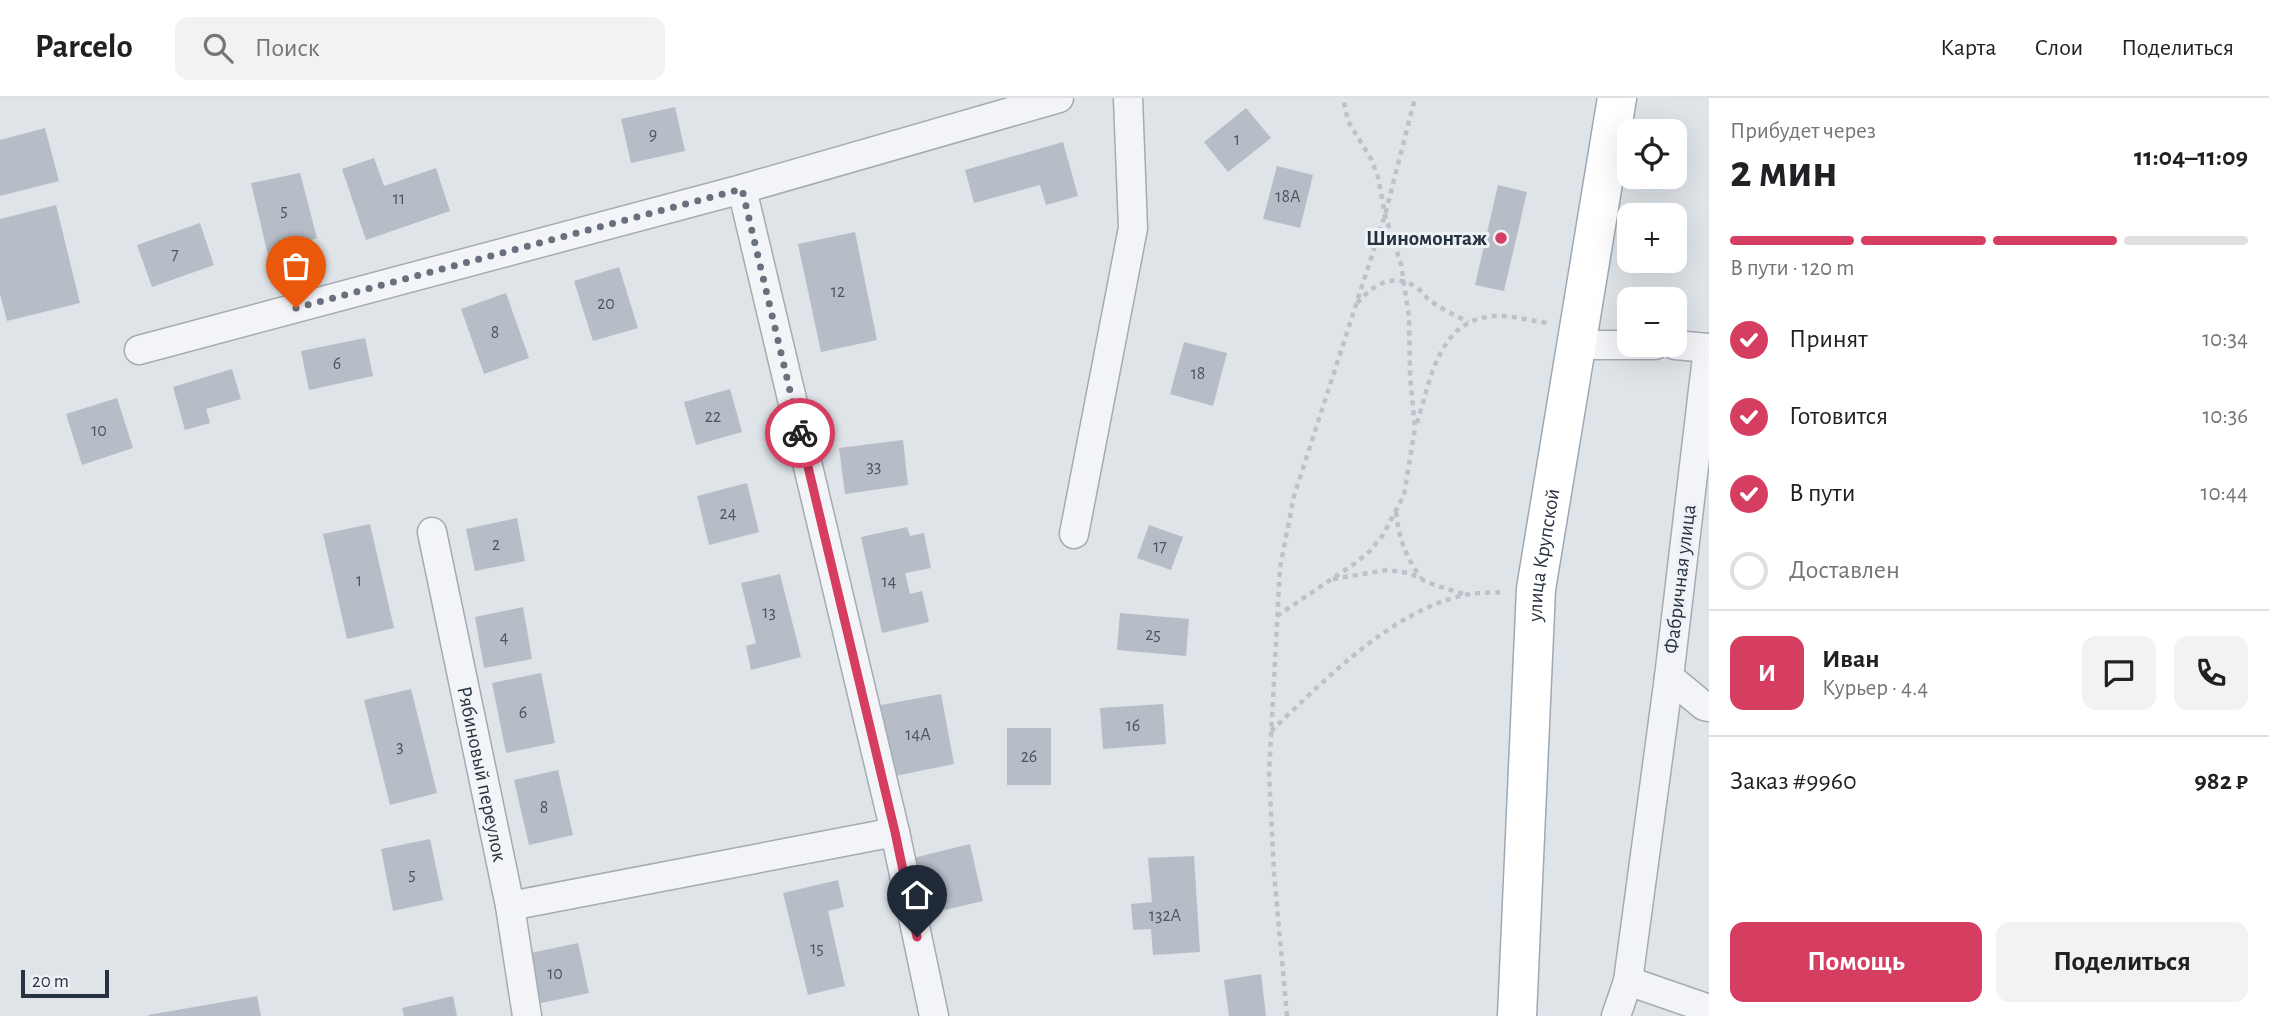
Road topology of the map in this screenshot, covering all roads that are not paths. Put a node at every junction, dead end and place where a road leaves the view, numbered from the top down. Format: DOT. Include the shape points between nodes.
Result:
graph roads {
  1 [pos="1059,98"];
  2 [pos="1128,98"];
  3 [pos="1617,98"];
  4 [pos="742,189"];
  5 [pos="1578,337"];
  6 [pos="1617,341"];
  7 [pos="1687,346"];
  8 [pos="1709,348"];
  9 [pos="139,351"];
  10 [pos="432,532"];
  11 [pos="1074,534"];
  12 [pos="1669,677"];
  13 [pos="1709,707"];
  14 [pos="895,832"];
  15 [pos="510,906"];
  16 [pos="1628,981"];
  17 [pos="1709,1009"];
  18 [pos="527,1016"];
  19 [pos="934,1016"];
  20 [pos="1517,1016"];
  21 [pos="1616,1016"];
  1 -- 4 [label="street"];
  2 -- 11 [label="street" via="1133,228"];
  3 -- 5 [label="main road, улица Крупской"];
  4 -- 9 [label="street"];
  4 -- 14 [label="street"];
  5 -- 6 [label="street"];
  5 -- 20 [label="main road, улица Крупской" via="1536,589"];
  7 -- 8 [label="street"];
  8 -- 12 [label="street, Фабричная улица"];
  10 -- 15 [label="street, Рябиновый переулок"];
  12 -- 13 [label="street, Фабричная улица"];
  12 -- 16 [label="street"];
  14 -- 15 [label="street"];
  14 -- 19 [label="street"];
  15 -- 18 [label="street, Рябиновый переулок"];
  16 -- 17 [label="street"];
  16 -- 21 [label="street"];
}
